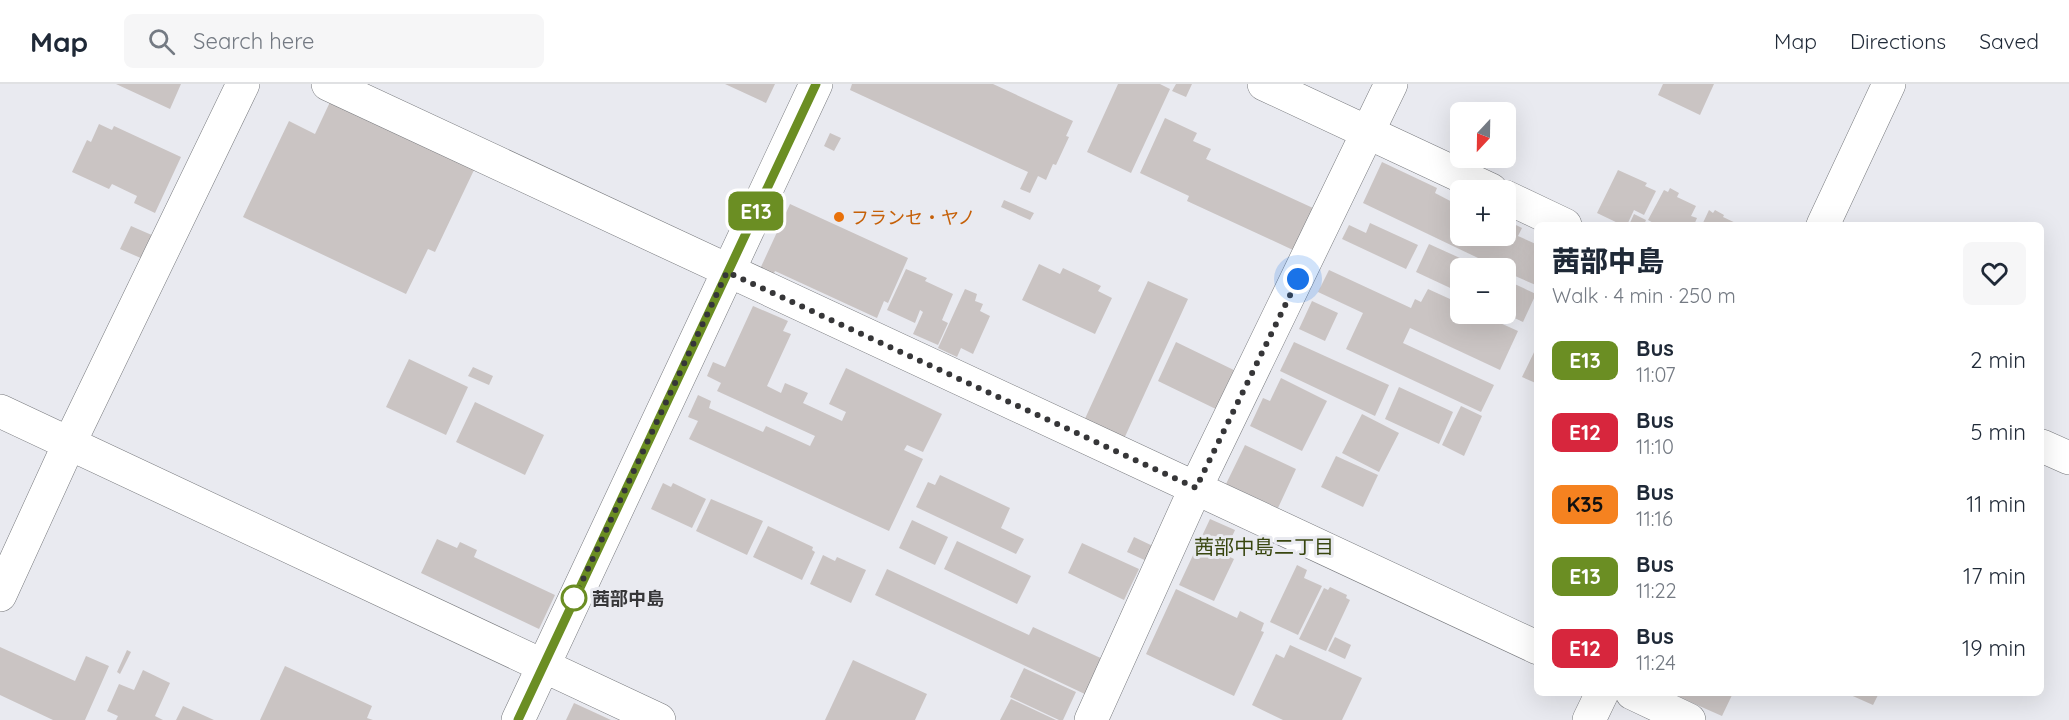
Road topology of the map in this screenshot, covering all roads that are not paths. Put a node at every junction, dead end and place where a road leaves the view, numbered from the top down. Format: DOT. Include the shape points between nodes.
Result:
graph roads {
  1 [pos="243,84"];
  2 [pos="327,84"];
  3 [pos="816,84"];
  4 [pos="1264,84"];
  5 [pos="1391,84"];
  6 [pos="1889,84"];
  7 [pos="1368,133"];
  8 [pos="1469,180"];
  9 [pos="1516,202"];
  10 [pos="1559,222"];
  11 [pos="1824,222"];
  12 [pos="727,272"];
  13 [pos="0,411"];
  14 [pos="69,444"];
  15 [pos="2044,447"];
  16 [pos="2069,458"];
  17 [pos="1196,488"];
  18 [pos="0,595"];
  19 [pos="1534,646"];
  20 [pos="543,665"];
  21 [pos="1601,696"];
  22 [pos="1638,696"];
  23 [pos="518,720"];
  24 [pos="659,720"];
  25 [pos="1091,720"];
  26 [pos="1589,720"];
  27 [pos="1689,720"];
  1 -- 14 [label="street"];
  2 -- 12 [label="street"];
  3 -- 12 [label="street"];
  4 -- 7 [label="street"];
  5 -- 7 [label="street"];
  6 -- 11 [label="street"];
  7 -- 8 [label="street"];
  7 -- 17 [label="street"];
  9 -- 10 [label="street"];
  12 -- 17 [label="street"];
  12 -- 20 [label="street"];
  13 -- 14 [label="street"];
  14 -- 18 [label="street"];
  14 -- 20 [label="street"];
  15 -- 16 [label="street"];
  17 -- 19 [label="street"];
  17 -- 25 [label="street"];
  20 -- 23 [label="street"];
  20 -- 24 [label="street"];
  21 -- 26 [label="street"];
  22 -- 27 [label="street"];
}
